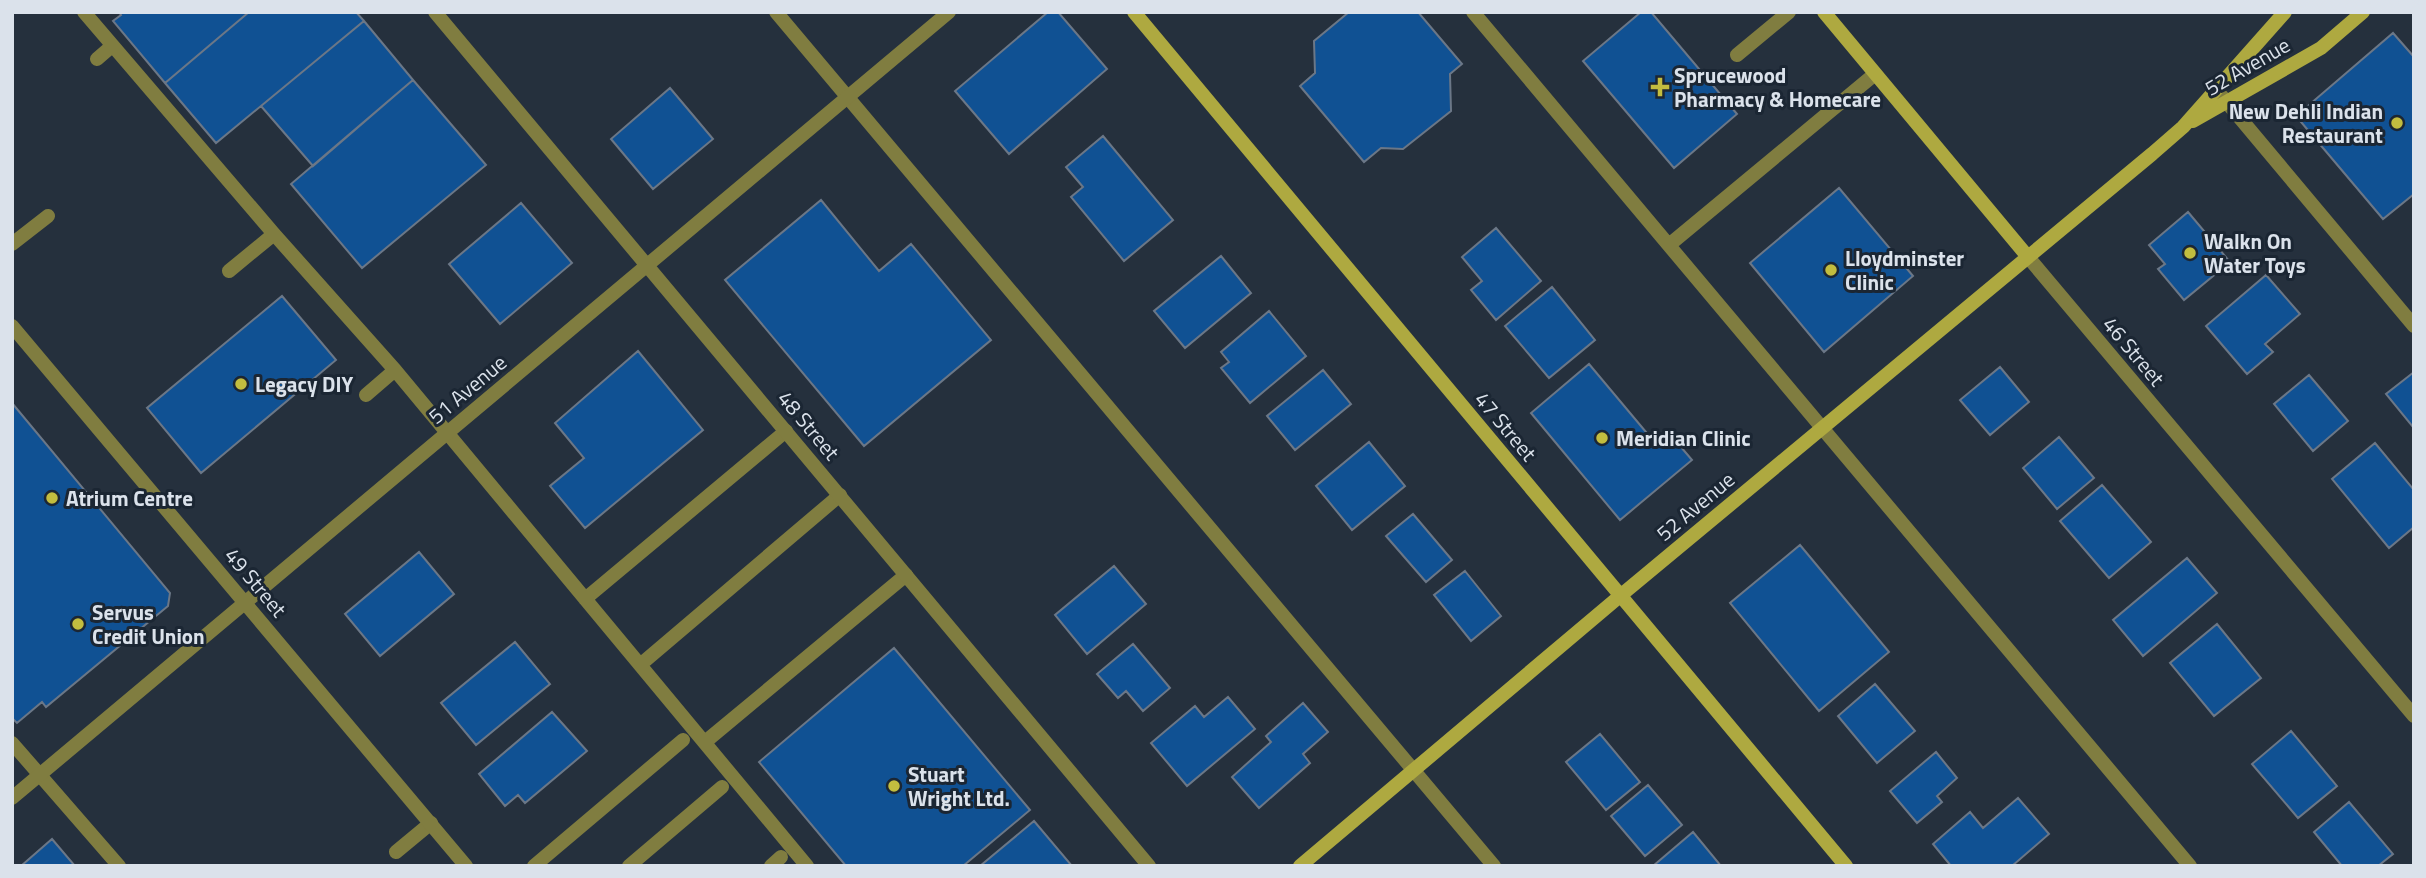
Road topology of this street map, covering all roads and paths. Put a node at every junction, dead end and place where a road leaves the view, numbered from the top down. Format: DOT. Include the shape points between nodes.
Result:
graph roads {
  1 [pos="84,12"];
  2 [pos="435,12"];
  3 [pos="776,12"];
  4 [pos="949,12"];
  5 [pos="1134,12"];
  6 [pos="1473,12"];
  7 [pos="1788,12"];
  8 [pos="1824,12"];
  9 [pos="2286,12"];
  10 [pos="2363,12"];
  11 [pos="112,46"];
  12 [pos="1737,55"];
  13 [pos="97,59"];
  14 [pos="1875,74"];
  15 [pos="2216,90"];
  16 [pos="848,97"];
  17 [pos="2226,102"];
  18 [pos="2183,127"];
  19 [pos="48,216"];
  20 [pos="274,234"];
  21 [pos="12,244"];
  22 [pos="1669,245"];
  23 [pos="2028,257"];
  24 [pos="647,265"];
  25 [pos="229,271"];
  26 [pos="12,326"];
  27 [pos="2414,326"];
  28 [pos="395,370"];
  29 [pos="366,396"];
  30 [pos="1822,427"];
  31 [pos="786,431"];
  32 [pos="447,433"];
  33 [pos="840,495"];
  34 [pos="906,575"];
  35 [pos="1620,596"];
  36 [pos="584,599"];
  37 [pos="246,603"];
  38 [pos="640,665"];
  39 [pos="2414,716"];
  40 [pos="683,740"];
  41 [pos="705,742"];
  42 [pos="12,743"];
  43 [pos="1414,770"];
  44 [pos="40,775"];
  45 [pos="722,787"];
  46 [pos="12,798"];
  47 [pos="431,823"];
  48 [pos="396,852"];
  49 [pos="120,866"];
  50 [pos="466,866"];
  51 [pos="534,866"];
  52 [pos="629,866"];
  53 [pos="807,866"];
  54 [pos="1149,866"];
  55 [pos="1300,866"];
  56 [pos="1494,866"];
  57 [pos="1846,866"];
  58 [pos="2190,866"];
  1 -- 11 [label="street"];
  2 -- 24 [label="street, 48 Street"];
  3 -- 16 [label="street"];
  4 -- 16 [label="street, 51 Avenue"];
  5 -- 35 [label="street, 47 Street"];
  6 -- 22 [label="street"];
  7 -- 12 [label="street"];
  8 -- 14 [label="street, 46 Street"];
  9 -- 15 [label="street, 52 Avenue"];
  10 -- 17 [label="street, 52 Avenue" via="2321,48"];
  11 -- 13 [label="street"];
  11 -- 20 [label="street"];
  14 -- 22 [label="street"];
  14 -- 23 [label="street, 46 Street"];
  15 -- 17 [label="street"];
  15 -- 18 [label="street, 52 Avenue"];
  16 -- 24 [label="street, 51 Avenue"];
  16 -- 43 [label="street"];
  17 -- 18 [label="street, 52 Avenue"];
  17 -- 27 [label="street"];
  18 -- 23 [label="street, 52 Avenue"];
  19 -- 21 [label="street"];
  20 -- 25 [label="street"];
  20 -- 28 [label="street"];
  22 -- 30 [label="street"];
  23 -- 30 [label="street, 52 Avenue"];
  23 -- 39 [label="street, 46 Street"];
  24 -- 31 [label="street, 48 Street"];
  24 -- 32 [label="street, 51 Avenue"];
  26 -- 37 [label="street, 49 Street"];
  28 -- 29 [label="street"];
  28 -- 32 [label="street"];
  30 -- 35 [label="street, 52 Avenue"];
  30 -- 58 [label="street"];
  31 -- 33 [label="street, 48 Street"];
  31 -- 36 [label="street"];
  32 -- 36 [label="street"];
  32 -- 37 [label="street, 51 Avenue"];
  33 -- 34 [label="street, 48 Street"];
  33 -- 38 [label="street"];
  34 -- 41 [label="street"];
  34 -- 54 [label="street, 48 Street"];
  35 -- 43 [label="street, 52 Avenue"];
  35 -- 57 [label="street, 47 Street"];
  36 -- 38 [label="street"];
  37 -- 44 [label="street, 51 Avenue"];
  37 -- 47 [label="street, 49 Street"];
  38 -- 41 [label="street"];
  40 -- 51 [label="street"];
  41 -- 53 [label="street"];
  42 -- 44 [label="street"];
  43 -- 55 [label="street, 52 Avenue"];
  43 -- 56 [label="street"];
  44 -- 46 [label="street, 51 Avenue"];
  44 -- 49 [label="street"];
  45 -- 52 [label="street"];
  47 -- 48 [label="street"];
  47 -- 50 [label="street, 49 Street"];
}
